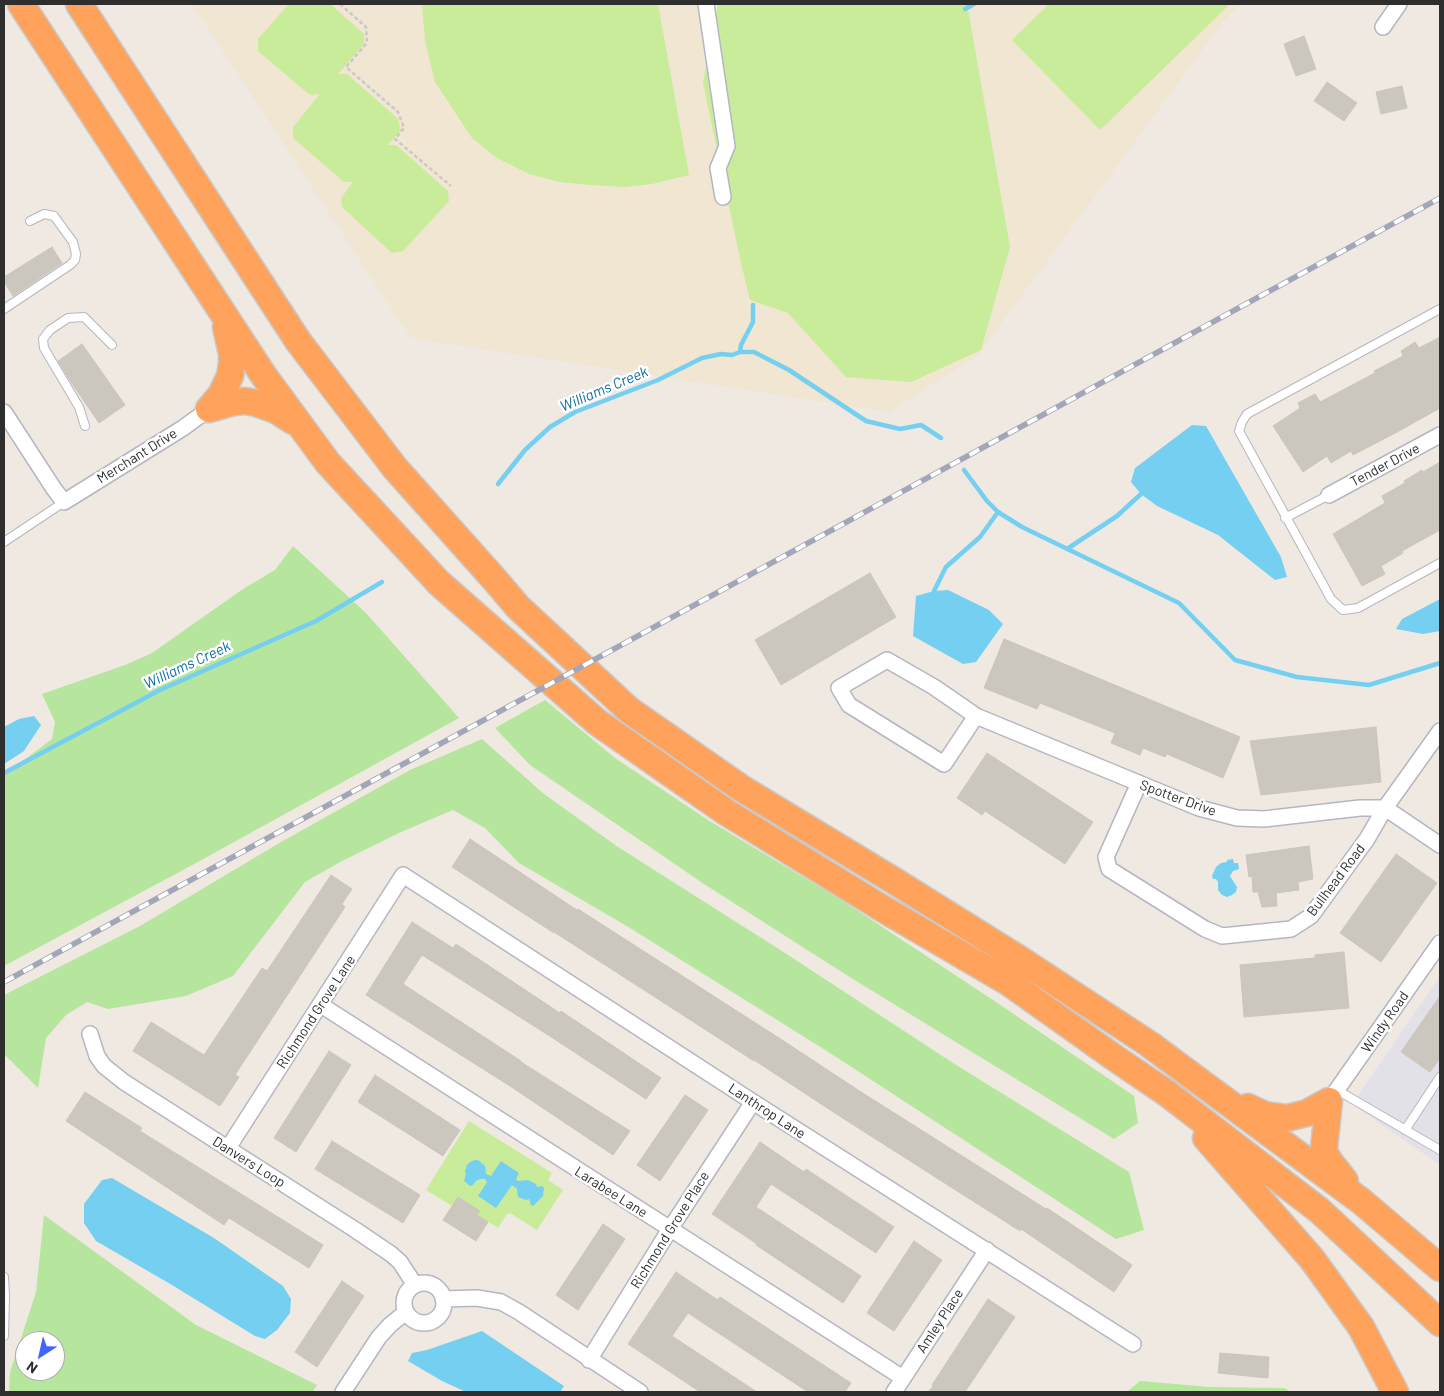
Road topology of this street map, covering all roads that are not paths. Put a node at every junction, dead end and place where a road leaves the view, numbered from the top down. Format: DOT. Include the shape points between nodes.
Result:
graph roads {
  1 [pos="21,4"];
  2 [pos="79,4"];
  3 [pos="706,4"];
  4 [pos="1399,4"];
  5 [pos="1383,26"];
  6 [pos="723,196"];
  7 [pos="30,221"];
  8 [pos="4,309"];
  9 [pos="1440,310"];
  10 [pos="223,314"];
  11 [pos="112,345"];
  12 [pos="209,409"];
  13 [pos="4,412"];
  14 [pos="85,426"];
  15 [pos="302,427"];
  16 [pos="1440,435"];
  17 [pos="1330,495"];
  18 [pos="64,502"];
  19 [pos="1285,518"];
  20 [pos="4,542"];
  21 [pos="1440,563"];
  22 [pos="976,716"];
  23 [pos="1440,731"];
  24 [pos="1139,783"];
  25 [pos="1385,808"];
  26 [pos="1440,845"];
  27 [pos="403,875"];
  28 [pos="1440,943"];
  29 [pos="321,1005"];
  30 [pos="90,1034"];
  31 [pos="1440,1077"];
  32 [pos="1216,1092"];
  33 [pos="1168,1094"];
  34 [pos="1333,1096"];
  35 [pos="752,1102"];
  36 [pos="1405,1130"];
  37 [pos="228,1148"];
  38 [pos="1440,1150"];
  39 [pos="1361,1201"];
  40 [pos="670,1229"];
  41 [pos="987,1250"];
  42 [pos="1440,1268"];
  43 [pos="4,1277"];
  44 [pos="415,1285"];
  45 [pos="443,1299"];
  46 [pos="406,1312"];
  47 [pos="1440,1323"];
  48 [pos="4,1336"];
  49 [pos="1133,1344"];
  50 [pos="589,1360"];
  51 [pos="903,1378"];
  52 [pos="343,1392"];
  53 [pos="640,1392"];
  54 [pos="894,1392"];
  55 [pos="1394,1392"];
  1 -- 10 [label="highway"];
  2 -- 32 [label="highway" via="298,342 395,468 518,607 629,710 741,788 1021,960"];
  3 -- 6 [label="street" via="727,146 718,168"];
  4 -- 5 [label="street"];
  7 -- 8 [label="lane" via="44,214 54,216 73,242 76,254 70,265"];
  9 -- 19 [label="lane" via="1247,414 1239,430"];
  10 -- 12 [label="highway" via="232,364 226,386"];
  10 -- 15 [label="highway"];
  11 -- 14 [label="lane" via="84,317 68,318 42,339 44,348 79,407"];
  12 -- 15 [label="highway" via="234,402 256,403 276,410"];
  12 -- 18 [label="street, Merchant Drive"];
  13 -- 18 [label="street"];
  15 -- 33 [label="highway" via="328,463 439,583 597,722 726,812 1008,982"];
  16 -- 17 [label="street, Tender Drive"];
  17 -- 19 [label="lane"];
  18 -- 20 [label="lane"];
  19 -- 21 [label="lane" via="1331,599 1343,610 1358,608"];
  22 -- 22 [label="street, Spotter Drive" via="887,660 839,688 849,706 944,764"];
  22 -- 24 [label="street, Spotter Drive"];
  23 -- 25 [label="street, Bullhead Road"];
  24 -- 25 [label="street, Spotter Drive" via="1199,808 1237,818 1264,819"];
  24 -- 25 [label="street, Bullhead Road" via="1106,857 1109,869 1205,929 1222,936 1291,929 1311,916 1367,840"];
  25 -- 26 [label="street"];
  27 -- 29 [label="street, Richmond Grove Lane"];
  27 -- 35 [label="street, Lanthrop Lane"];
  28 -- 34 [label="street, Windy Road"];
  29 -- 37 [label="street, Richmond Grove Lane"];
  29 -- 40 [label="street, Larabee Lane"];
  30 -- 37 [label="street, Danvers Loop" via="104,1066"];
  31 -- 36 [label="lane"];
  32 -- 34 [label="highway" via="1259,1112 1287,1118 1308,1113"];
  32 -- 39 [label="highway"];
  33 -- 47 [label="highway" via="1320,1211"];
  33 -- 55 [label="highway" via="1312,1258 1361,1327"];
  34 -- 36 [label="lane"];
  34 -- 39 [label="highway" via="1324,1139 1326,1154"];
  35 -- 40 [label="street, Richmond Grove Place"];
  35 -- 41 [label="street, Lanthrop Lane"];
  36 -- 38 [label="lane"];
  37 -- 44 [label="street, Danvers Loop" via="391,1254"];
  39 -- 42 [label="highway"];
  40 -- 50 [label="street, Richmond Grove Place"];
  40 -- 51 [label="street, Larabee Lane"];
  41 -- 49 [label="street, Lanthrop Lane"];
  41 -- 51 [label="street, Amley Place"];
  43 -- 48 [label="lane"];
  44 -- 45 [label="street" via="432,1285 441,1292"];
  44 -- 46 [label="street" via="406,1294"];
  45 -- 46 [label="street" via="442,1312 433,1321 421,1323"];
  45 -- 50 [label="street" via="477,1298 501,1302"];
  46 -- 52 [label="street" via="379,1337"];
  50 -- 53 [label="street"];
  51 -- 54 [label="street, Amley Place"];
}
